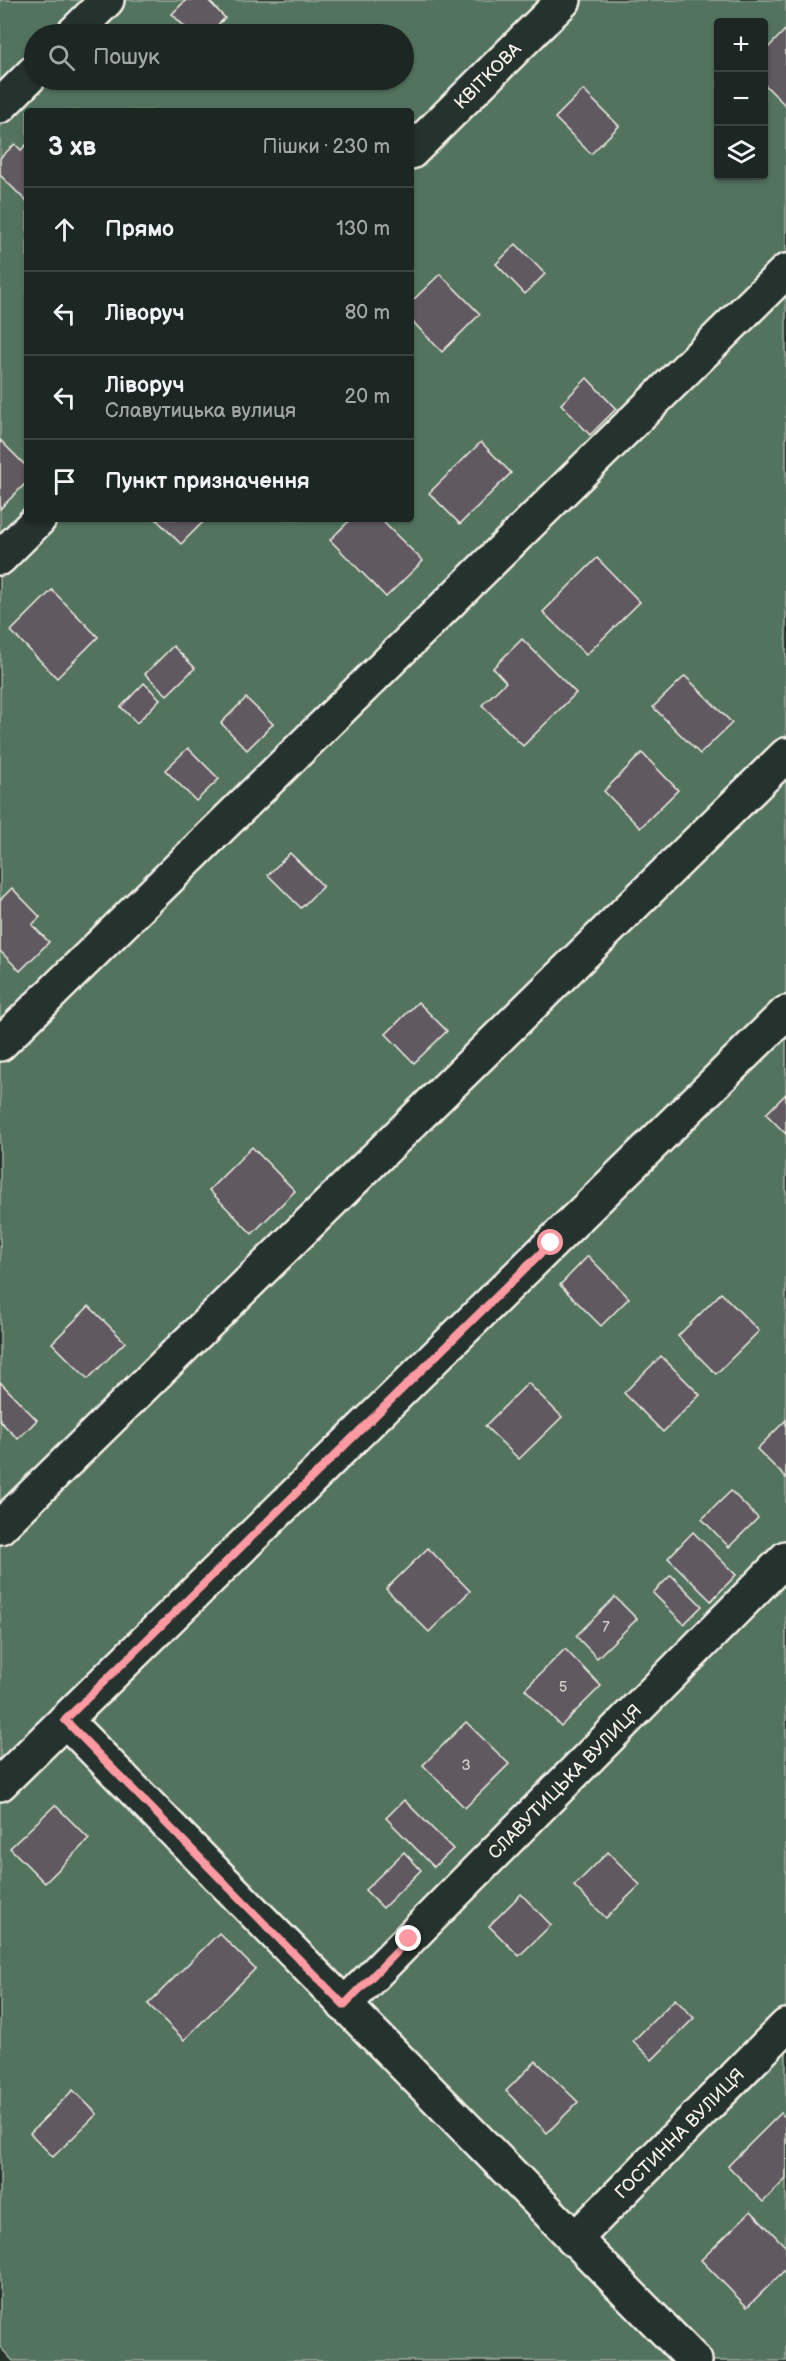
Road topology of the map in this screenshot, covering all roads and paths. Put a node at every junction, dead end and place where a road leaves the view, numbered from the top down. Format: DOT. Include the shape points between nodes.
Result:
graph roads {
  1 [pos="107,0"];
  2 [pos="564,0"];
  3 [pos="82,24"];
  4 [pos="24,82"];
  5 [pos="0,106"];
  6 [pos="414,149"];
  7 [pos="786,271"];
  8 [pos="36,522"];
  9 [pos="0,558"];
  10 [pos="786,755"];
  11 [pos="786,1013"];
  12 [pos="0,1044"];
  13 [pos="0,1527"];
  14 [pos="786,1558"];
  15 [pos="65,1720"];
  16 [pos="0,1784"];
  17 [pos="344,2005"];
  18 [pos="786,2026"];
  19 [pos="574,2240"];
  20 [pos="695,2361"];
  1 -- 3 [label="street"];
  2 -- 6 [label="street, КВІТКОВА"];
  4 -- 5 [label="street"];
  7 -- 12 [label="street"];
  8 -- 9 [label="street"];
  10 -- 13 [label="street"];
  11 -- 15 [label="street"];
  14 -- 17 [label="street, СЛАВУТИЦЬКА ВУЛИЦЯ"];
  15 -- 16 [label="street"];
  15 -- 17 [label="street"];
  17 -- 19 [label="street"];
  18 -- 19 [label="street, ГОСТИННА ВУЛИЦЯ"];
  19 -- 20 [label="street"];
}
